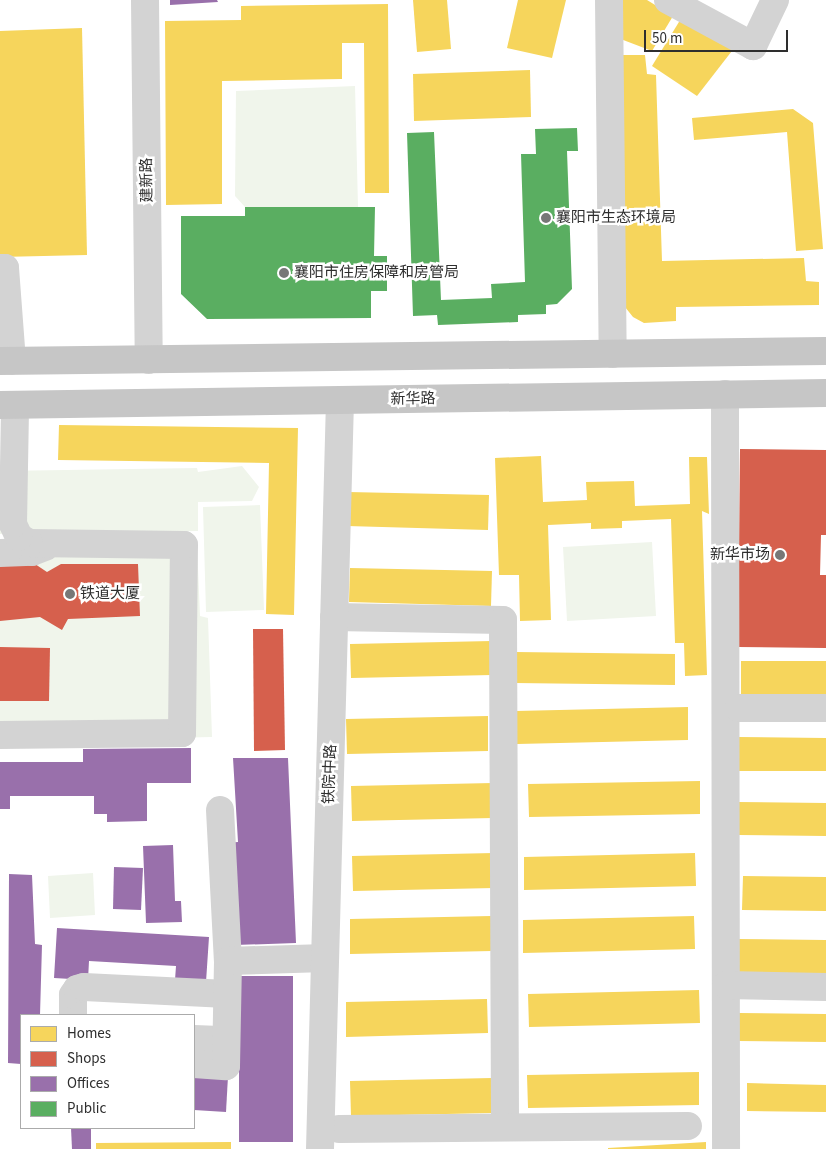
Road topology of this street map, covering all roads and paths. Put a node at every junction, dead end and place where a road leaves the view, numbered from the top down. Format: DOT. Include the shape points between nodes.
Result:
graph roads {
  1 [pos="145,0"];
  2 [pos="610,0"];
  3 [pos="668,0"];
  4 [pos="775,0"];
  5 [pos="0,268"];
  6 [pos="826,351"];
  7 [pos="613,354"];
  8 [pos="149,360"];
  9 [pos="6,361"];
  10 [pos="826,393"];
  11 [pos="725,394"];
  12 [pos="340,400"];
  13 [pos="7,405"];
  14 [pos="53,543"];
  15 [pos="0,552"];
  16 [pos="334,617"];
  17 [pos="739,708"];
  18 [pos="826,708"];
  19 [pos="0,735"];
  20 [pos="220,810"];
  21 [pos="325,958"];
  22 [pos="228,961"];
  23 [pos="726,985"];
  24 [pos="826,987"];
  25 [pos="227,994"];
  26 [pos="73,1014"];
  27 [pos="195,1039"];
  28 [pos="226,1040"];
  29 [pos="195,1064"];
  30 [pos="505,1126"];
  31 [pos="688,1126"];
  32 [pos="339,1129"];
  33 [pos="320,1149"];
  34 [pos="726,1149"];
  1 -- 8 [label="street, 建新路"];
  2 -- 7 [label="street"];
  3 -- 4 [label="street" via="753,46"];
  5 -- 9 [label="street" via="5,268"];
  6 -- 7 [label="main road"];
  7 -- 8 [label="main road"];
  8 -- 9 [label="main road"];
  10 -- 11 [label="main road, 新华路"];
  11 -- 12 [label="main road, 新华路"];
  11 -- 23 [label="street"];
  12 -- 13 [label="main road, 新华路"];
  12 -- 16 [label="street, 铁院中路"];
  13 -- 14 [label="street" via="13,524 19,537 29,543"];
  14 -- 15 [label="street" via="32,552"];
  14 -- 19 [label="street" via="184,545 182,733"];
  16 -- 21 [label="street, 铁院中路"];
  16 -- 30 [label="street" via="503,620"];
  17 -- 18 [label="street"];
  20 -- 22 [label="street"];
  21 -- 22 [label="street"];
  21 -- 33 [label="street, 铁院中路"];
  22 -- 25 [label="street"];
  23 -- 24 [label="street"];
  23 -- 34 [label="street"];
  25 -- 26 [label="street" via="84,987 73,995"];
  25 -- 28 [label="street"];
  27 -- 28 [label="street"];
  28 -- 29 [label="street" via="226,1066"];
  30 -- 31 [label="street"];
  30 -- 32 [label="street"];
}
